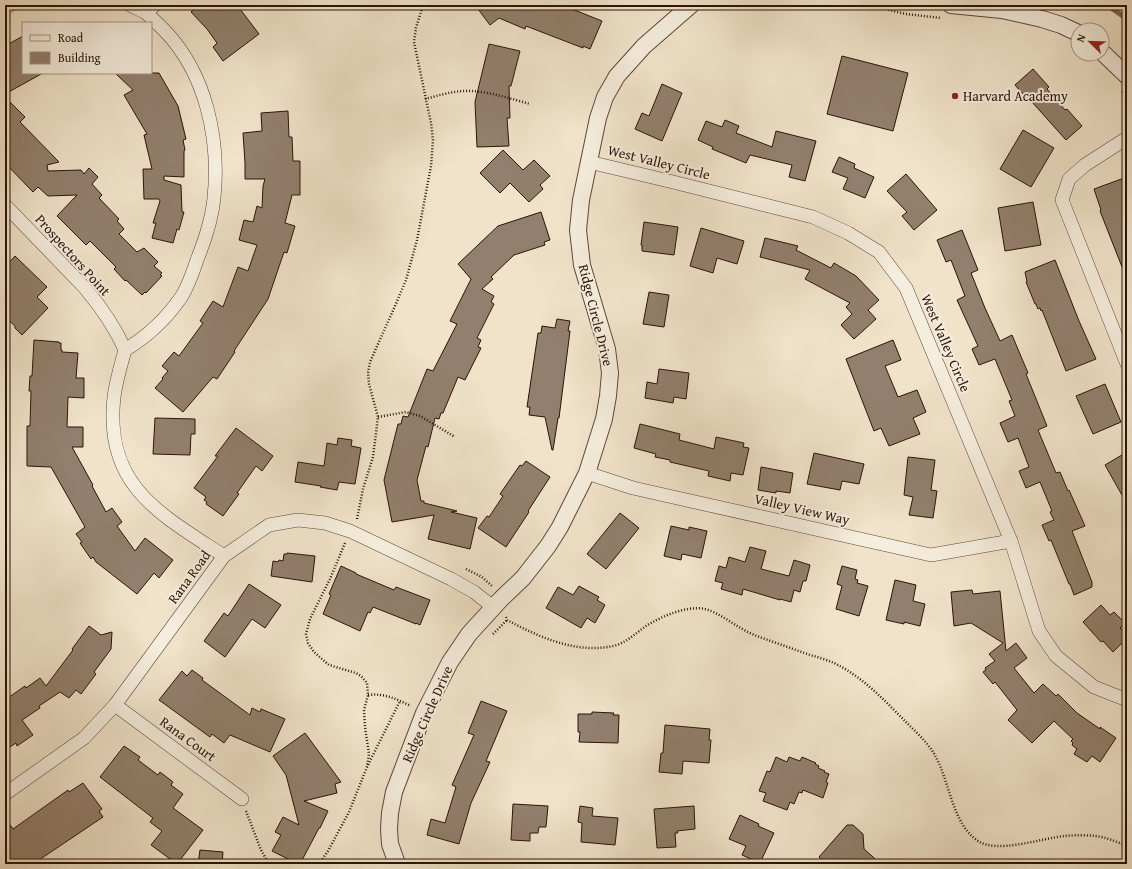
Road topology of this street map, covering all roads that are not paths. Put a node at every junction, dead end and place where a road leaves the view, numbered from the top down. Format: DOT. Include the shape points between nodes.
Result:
graph roads {
  1 [pos="10,5"];
  2 [pos="130,5"];
  3 [pos="691,5"];
  4 [pos="951,5"];
  5 [pos="5,8"];
  6 [pos="150,9"];
  7 [pos="1070,29"];
  8 [pos="1110,60"];
  9 [pos="1127,76"];
  10 [pos="1127,138"];
  11 [pos="589,162"];
  12 [pos="5,205"];
  13 [pos="126,350"];
  14 [pos="1127,364"];
  15 [pos="587,473"];
  16 [pos="1011,541"];
  17 [pos="224,556"];
  18 [pos="493,607"];
  19 [pos="1127,700"];
  20 [pos="116,705"];
  21 [pos="5,794"];
  22 [pos="242,799"];
  23 [pos="397,864"];
  1 -- 5 [label="street"];
  2 -- 6 [label="street"];
  3 -- 11 [label="street, Ridge Circle Drive" via="644,46 617,76 605,97 598,118"];
  4 -- 7 [label="street" via="1002,10 1061,24"];
  6 -- 13 [label="street" via="157,23 187,59 200,87 208,112 214,146 214,198 208,230 182,295 160,323"];
  8 -- 9 [label="street"];
  10 -- 14 [label="street" via="1085,165 1069,179 1062,200"];
  11 -- 15 [label="street, Ridge Circle Drive" via="581,200 579,246 582,265 607,349 610,373 604,419"];
  11 -- 16 [label="street, West Valley Circle" via="813,217 848,233 879,252 906,288"];
  12 -- 13 [label="street, Prospectors Point" via="85,288 120,337"];
  13 -- 17 [label="street" via="117,381 113,408 120,463 136,489 169,520"];
  15 -- 16 [label="street, Valley View Way" via="632,488 931,555"];
  15 -- 18 [label="street, Ridge Circle Drive" via="548,546 523,578"];
  16 -- 19 [label="street, West Valley Circle" via="1039,631 1056,656 1094,687"];
  17 -- 18 [label="street, Rana Road" via="269,525 298,520 325,523 350,531 451,579"];
  17 -- 20 [label="street, Rana Road"];
  18 -- 23 [label="street, Ridge Circle Drive" via="469,634 450,662 424,713 394,792 389,829 390,844"];
  20 -- 21 [label="street, Rana Road" via="84,738"];
  20 -- 22 [label="street, Rana Court"];
}
